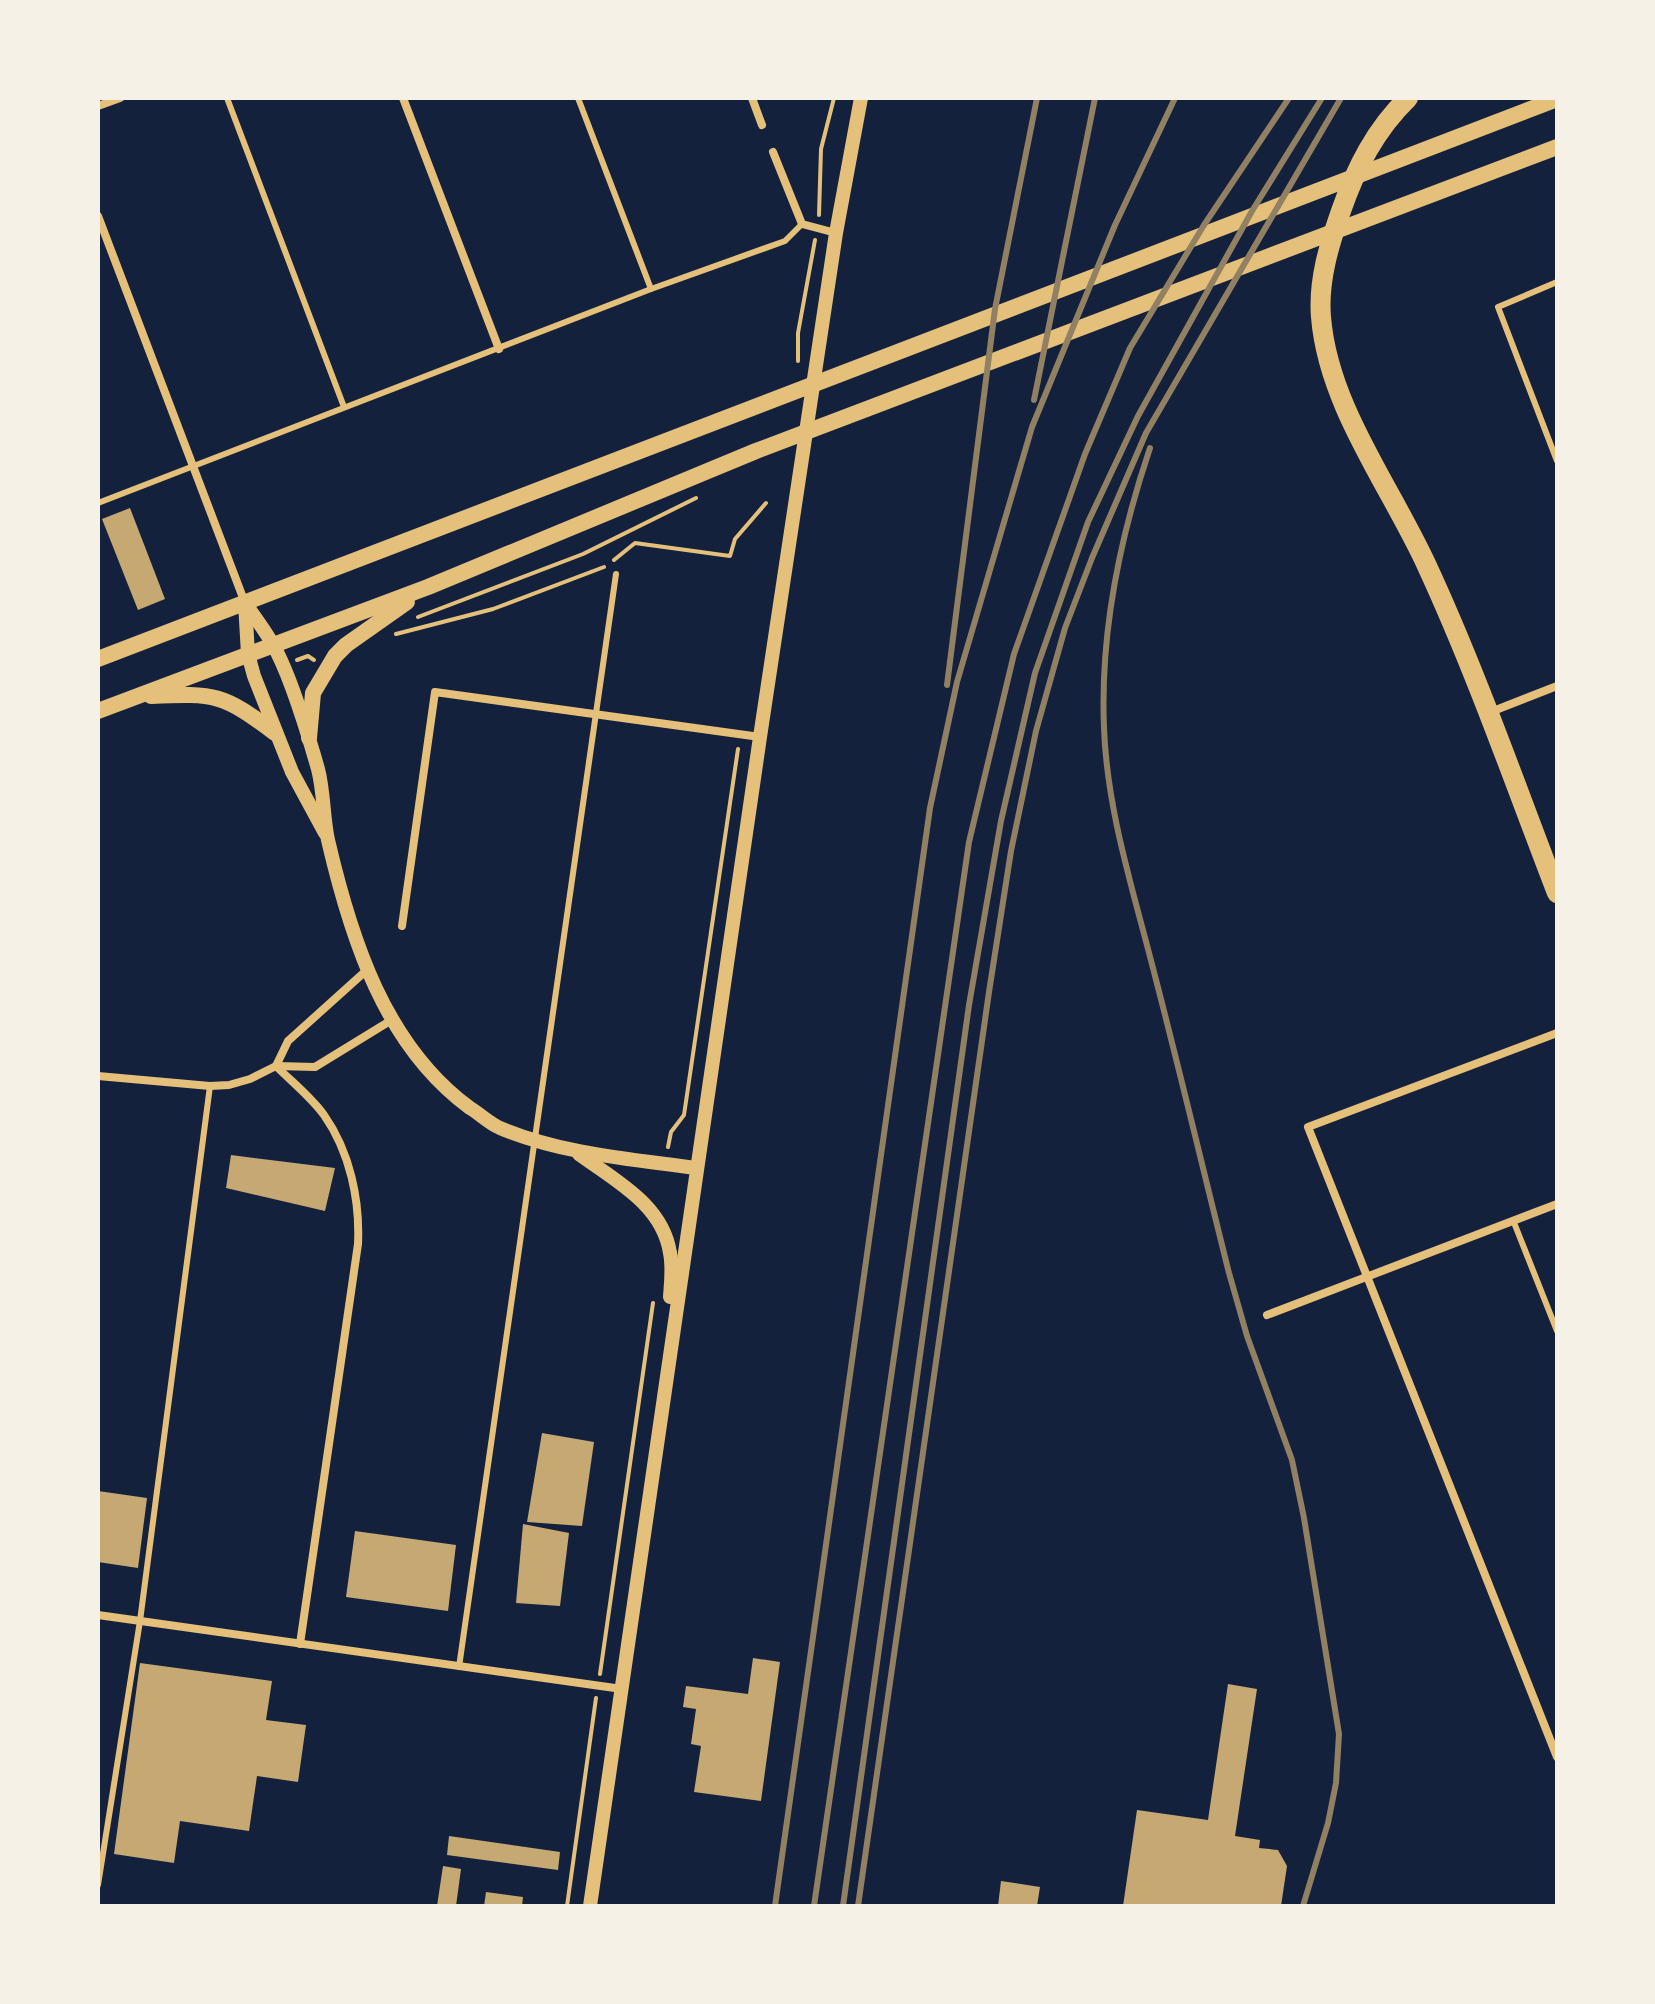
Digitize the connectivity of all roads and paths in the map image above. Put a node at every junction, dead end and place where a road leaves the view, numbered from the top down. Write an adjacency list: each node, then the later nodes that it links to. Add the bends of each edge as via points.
1 (120, 98): 10 (street)
2 (227, 98): 21 (lane)
3 (403, 98): 20 (street)
4 (578, 98): 19 (lane)
5 (752, 98): 11 (street)
6 (834, 98): 14 (path, via 821,149)
7 (861, 98): 17 (street)
8 (1408, 98): 40 (main road, via 1366,150 1329,246 1321,318 1353,426 1427,566)
9 (1549, 102): 29 (main road)
10 (98, 106)
11 (762, 125)
12 (1557, 147): 28 (main road, via 756,451)
13 (773, 152): 16 (street)
14 (821, 202)
15 (98, 216): 23 (street)
16 (802, 224): 17 (street); 19 (lane, via 785,241)
17 (836, 233): 43 (street)
18 (1557, 282): 22 (lane, via 1498,307)
19 (651, 289): 20 (lane)
20 (499, 349): 21 (lane)
21 (344, 407): 23 (lane)
22 (1557, 461)
23 (193, 466): 25 (lane); 29 (street)
24 (707, 493): 30 (path, via 583,554)
25 (98, 503)
26 (766, 503): 31 (path, via 735,539 730,556 635,543 610,564 571,582 493,609 388,633)
27 (616, 574): 41 (lane)
28 (428, 587): 32 (main road); 44 (main road, via 335,656 313,693)
29 (245, 603): 32 (street); 33 (street); 34 (main road)
30 (411, 620)
31 (397, 626)
32 (274, 645): 33 (main road); 44 (street)
33 (248, 654): 38 (main road); 42 (street)
34 (98, 659)
35 (295, 661): 36 (path, via 308,656)
36 (317, 663)
37 (1557, 686): 40 (street)
38 (133, 697): 39 (main road); 42 (main road, via 213,696 239,706)
39 (98, 711)
40 (1488, 713): 47 (main road)
41 (595, 714): 43 (street); 48 (street, via 435,692); 56 (lane)
42 (275, 733): 46 (street)
43 (760, 737): 58 (street)
44 (309, 738): 46 (street)
45 (738, 749): 55 (path, via 684,1115)
46 (327, 837): 49 (street)
47 (1557, 893)
48 (402, 926)
49 (368, 969): 50 (street); 52 (street, via 288,1041)
50 (390, 1021): 52 (street, via 315,1067); 56 (street, via 422,1065 457,1098 496,1127)
51 (1557, 1033): 61 (street, via 1308,1127)
52 (276, 1066): 54 (street, via 250,1079); 68 (street, via 330,1126 356,1195 359,1223)
53 (98, 1076): 54 (street)
54 (210, 1086): 67 (lane)
55 (670, 1139)
56 (535, 1141): 57 (street); 70 (lane)
57 (576, 1152): 58 (street); 65 (street, via 647,1206 662,1225 671,1256)
58 (696, 1168): 65 (street)
59 (1557, 1204): 60 (street)
60 (1513, 1220): 61 (street); 64 (lane)
61 (1367, 1276): 63 (street); 73 (street)
62 (654, 1298): 69 (path)
63 (1267, 1315)
64 (1557, 1331)
65 (669, 1366): 71 (street)
66 (98, 1615): 67 (street)
67 (140, 1621): 68 (street); 74 (lane)
68 (300, 1644): 70 (street)
69 (601, 1663)
70 (459, 1667): 71 (street)
71 (622, 1689): 76 (street)
72 (595, 1703): 75 (path)
73 (1557, 1757)
74 (98, 1885)
75 (567, 1906)
76 (590, 1906)

